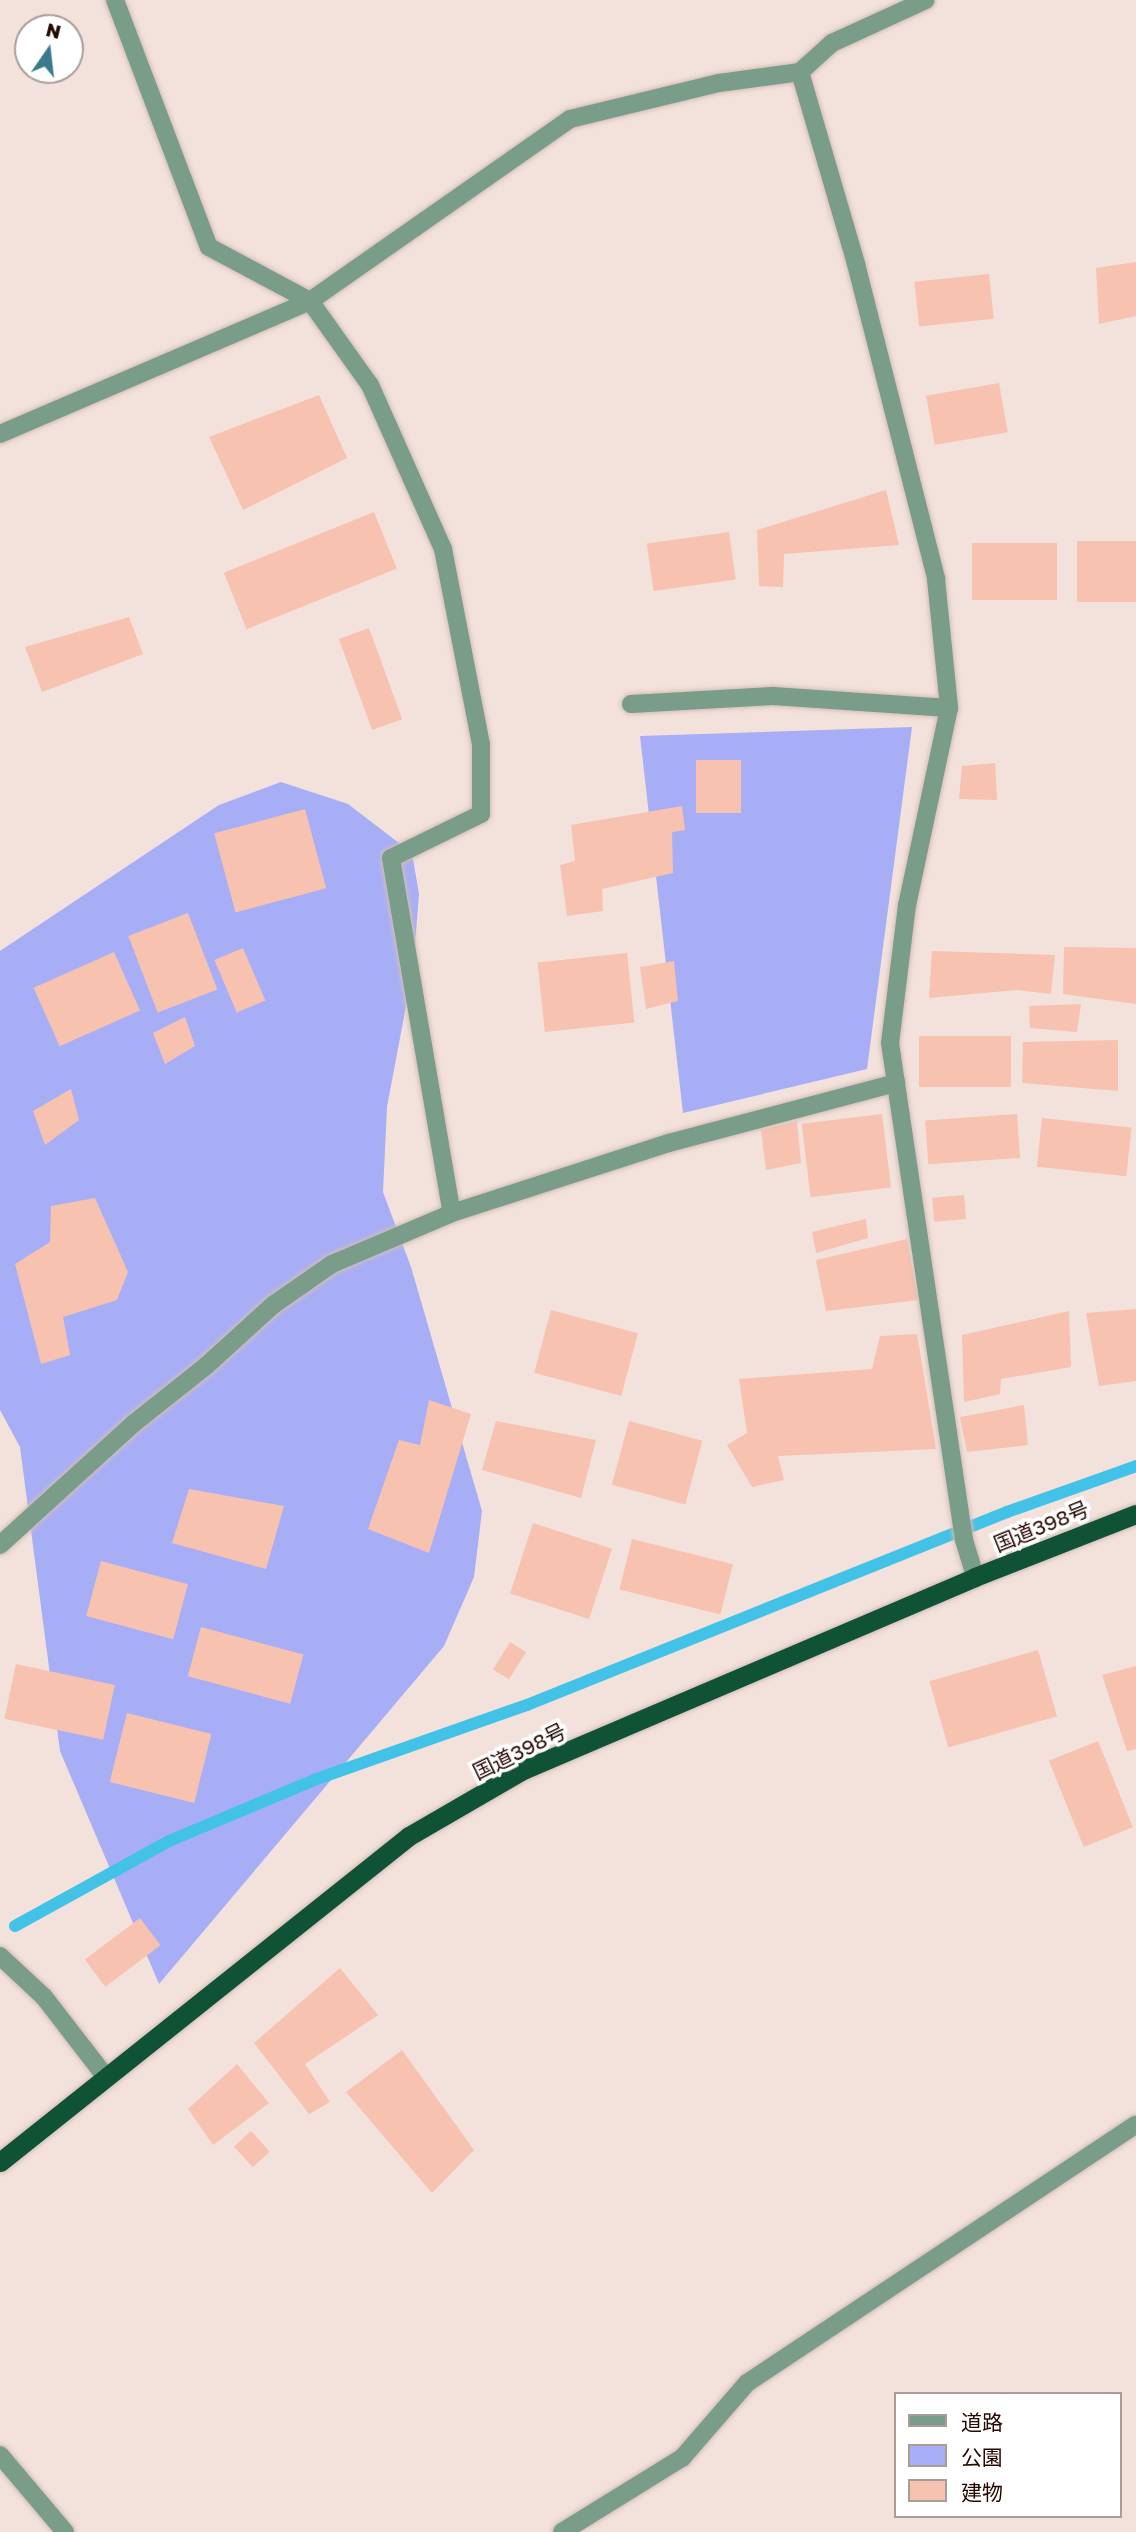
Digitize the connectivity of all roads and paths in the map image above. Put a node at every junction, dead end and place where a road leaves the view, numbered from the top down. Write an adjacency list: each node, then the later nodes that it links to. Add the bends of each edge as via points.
1 (115, 0): 4 (street, via 209,247)
2 (926, 0): 3 (street, via 832,43)
3 (800, 72): 4 (street, via 719,83 570,119); 7 (street, via 856,264 936,579)
4 (310, 301): 5 (street); 9 (street, via 370,385 443,549 481,744 481,814 391,858)
5 (0, 434)
6 (631, 704): 7 (street, via 772,696)
7 (949, 708): 8 (street, via 907,905 890,1043)
8 (896, 1083): 9 (street, via 669,1143); 12 (street, via 964,1540)
9 (452, 1213): 11 (street, via 332,1264 273,1305)
10 (1136, 1514): 12 (highway, 国道398号)
11 (0, 1545)
12 (975, 1577): 14 (highway, 国道398号, via 523,1770 409,1836)
13 (0, 1956): 14 (street, via 44,1997)
14 (105, 2076): 16 (highway, 国道398号)
15 (1136, 2125): 19 (street, via 747,2383 682,2458)
16 (0, 2162)
17 (0, 2455): 18 (street)
18 (65, 2532)
19 (562, 2532)

